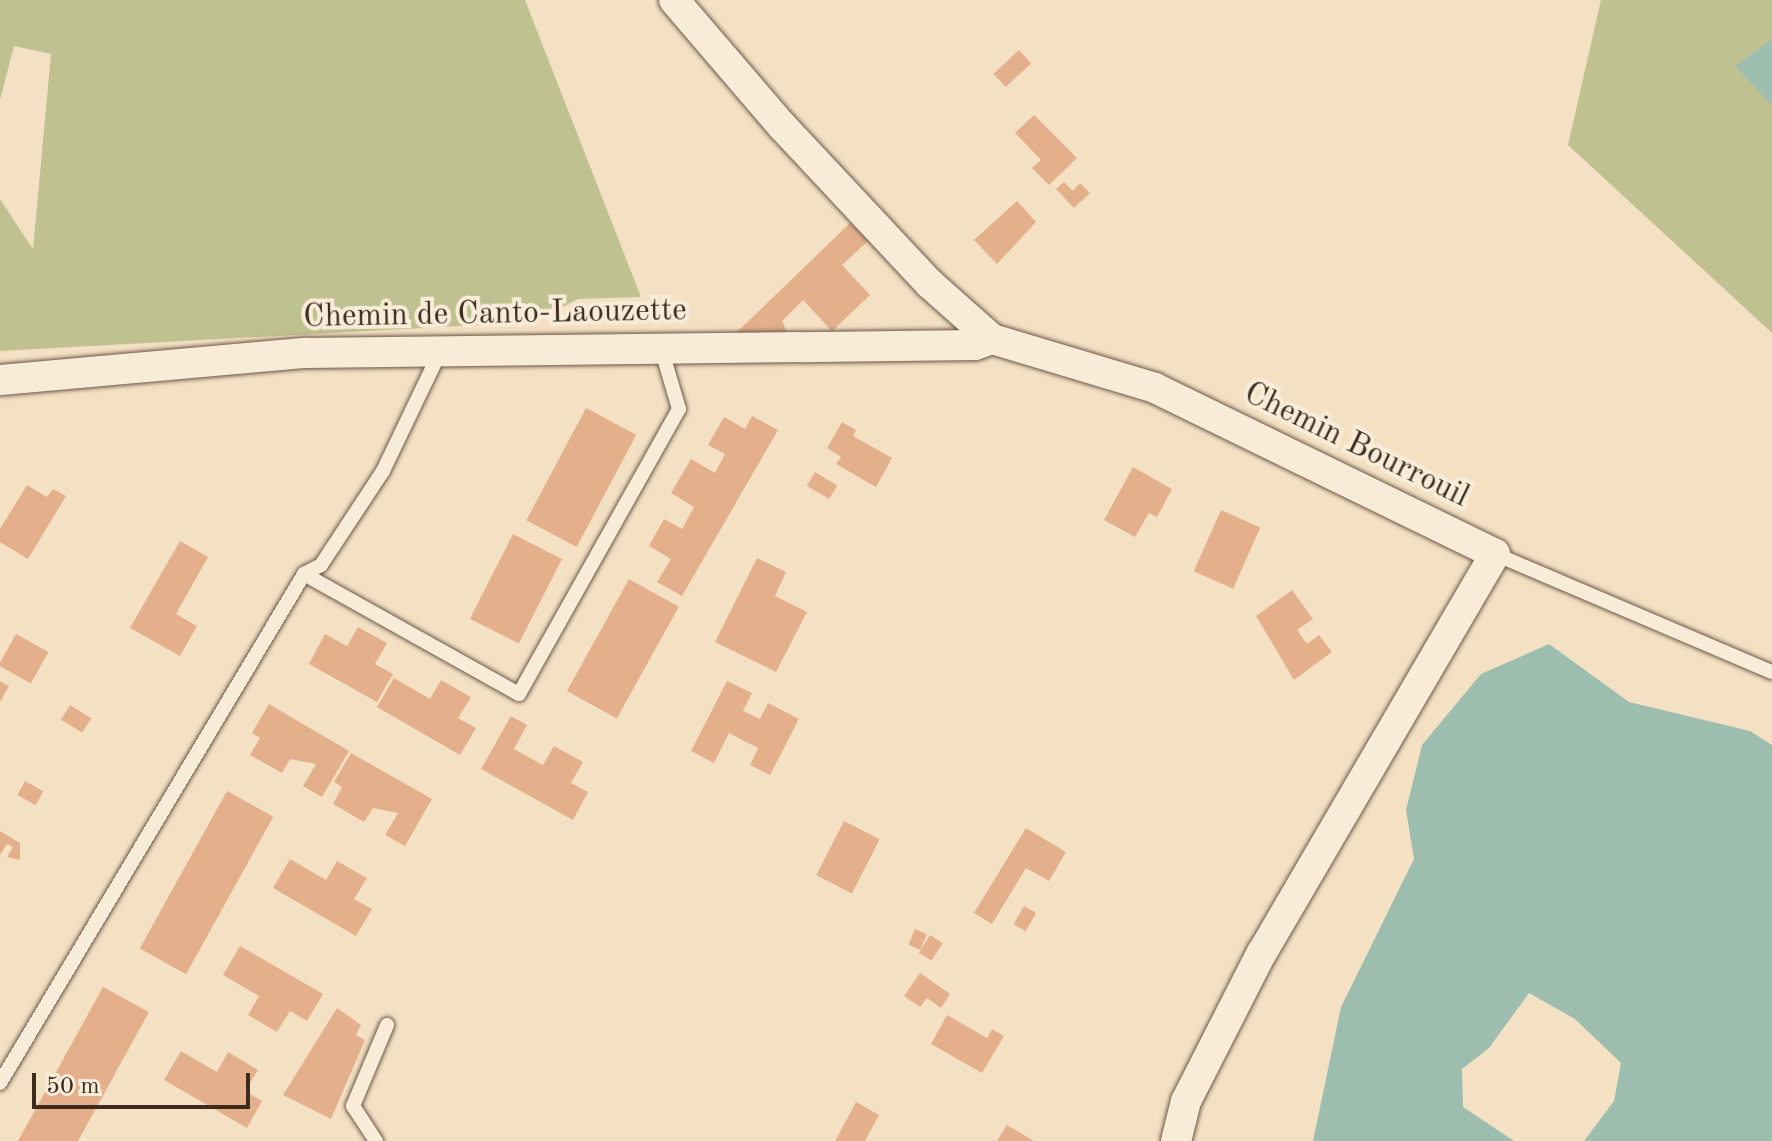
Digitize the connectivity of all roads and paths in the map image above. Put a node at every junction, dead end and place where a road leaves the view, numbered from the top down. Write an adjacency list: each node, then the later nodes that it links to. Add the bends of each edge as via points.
1 (674, 0): 2 (street, Chemin Bourrouil, via 793,138 930,284)
2 (992, 339): 3 (street, Chemin de Canto-Laouzette, via 975,345); 6 (street, Chemin Bourrouil, via 1155,388)
3 (661, 348): 4 (street, Chemin de Canto-Laouzette); 7 (lane, via 679,409 519,694)
4 (440, 351): 5 (street, Chemin de Canto-Laouzette, via 305,353); 7 (lane, via 383,471 321,565)
5 (0, 380)
6 (1495, 554): 8 (lane); 12 (street, via 1262,952 1186,1101)
7 (304, 574): 10 (lane)
8 (1772, 672)
9 (387, 1025): 11 (lane, via 353,1106)
10 (0, 1083)
11 (376, 1141)
12 (1176, 1141)

